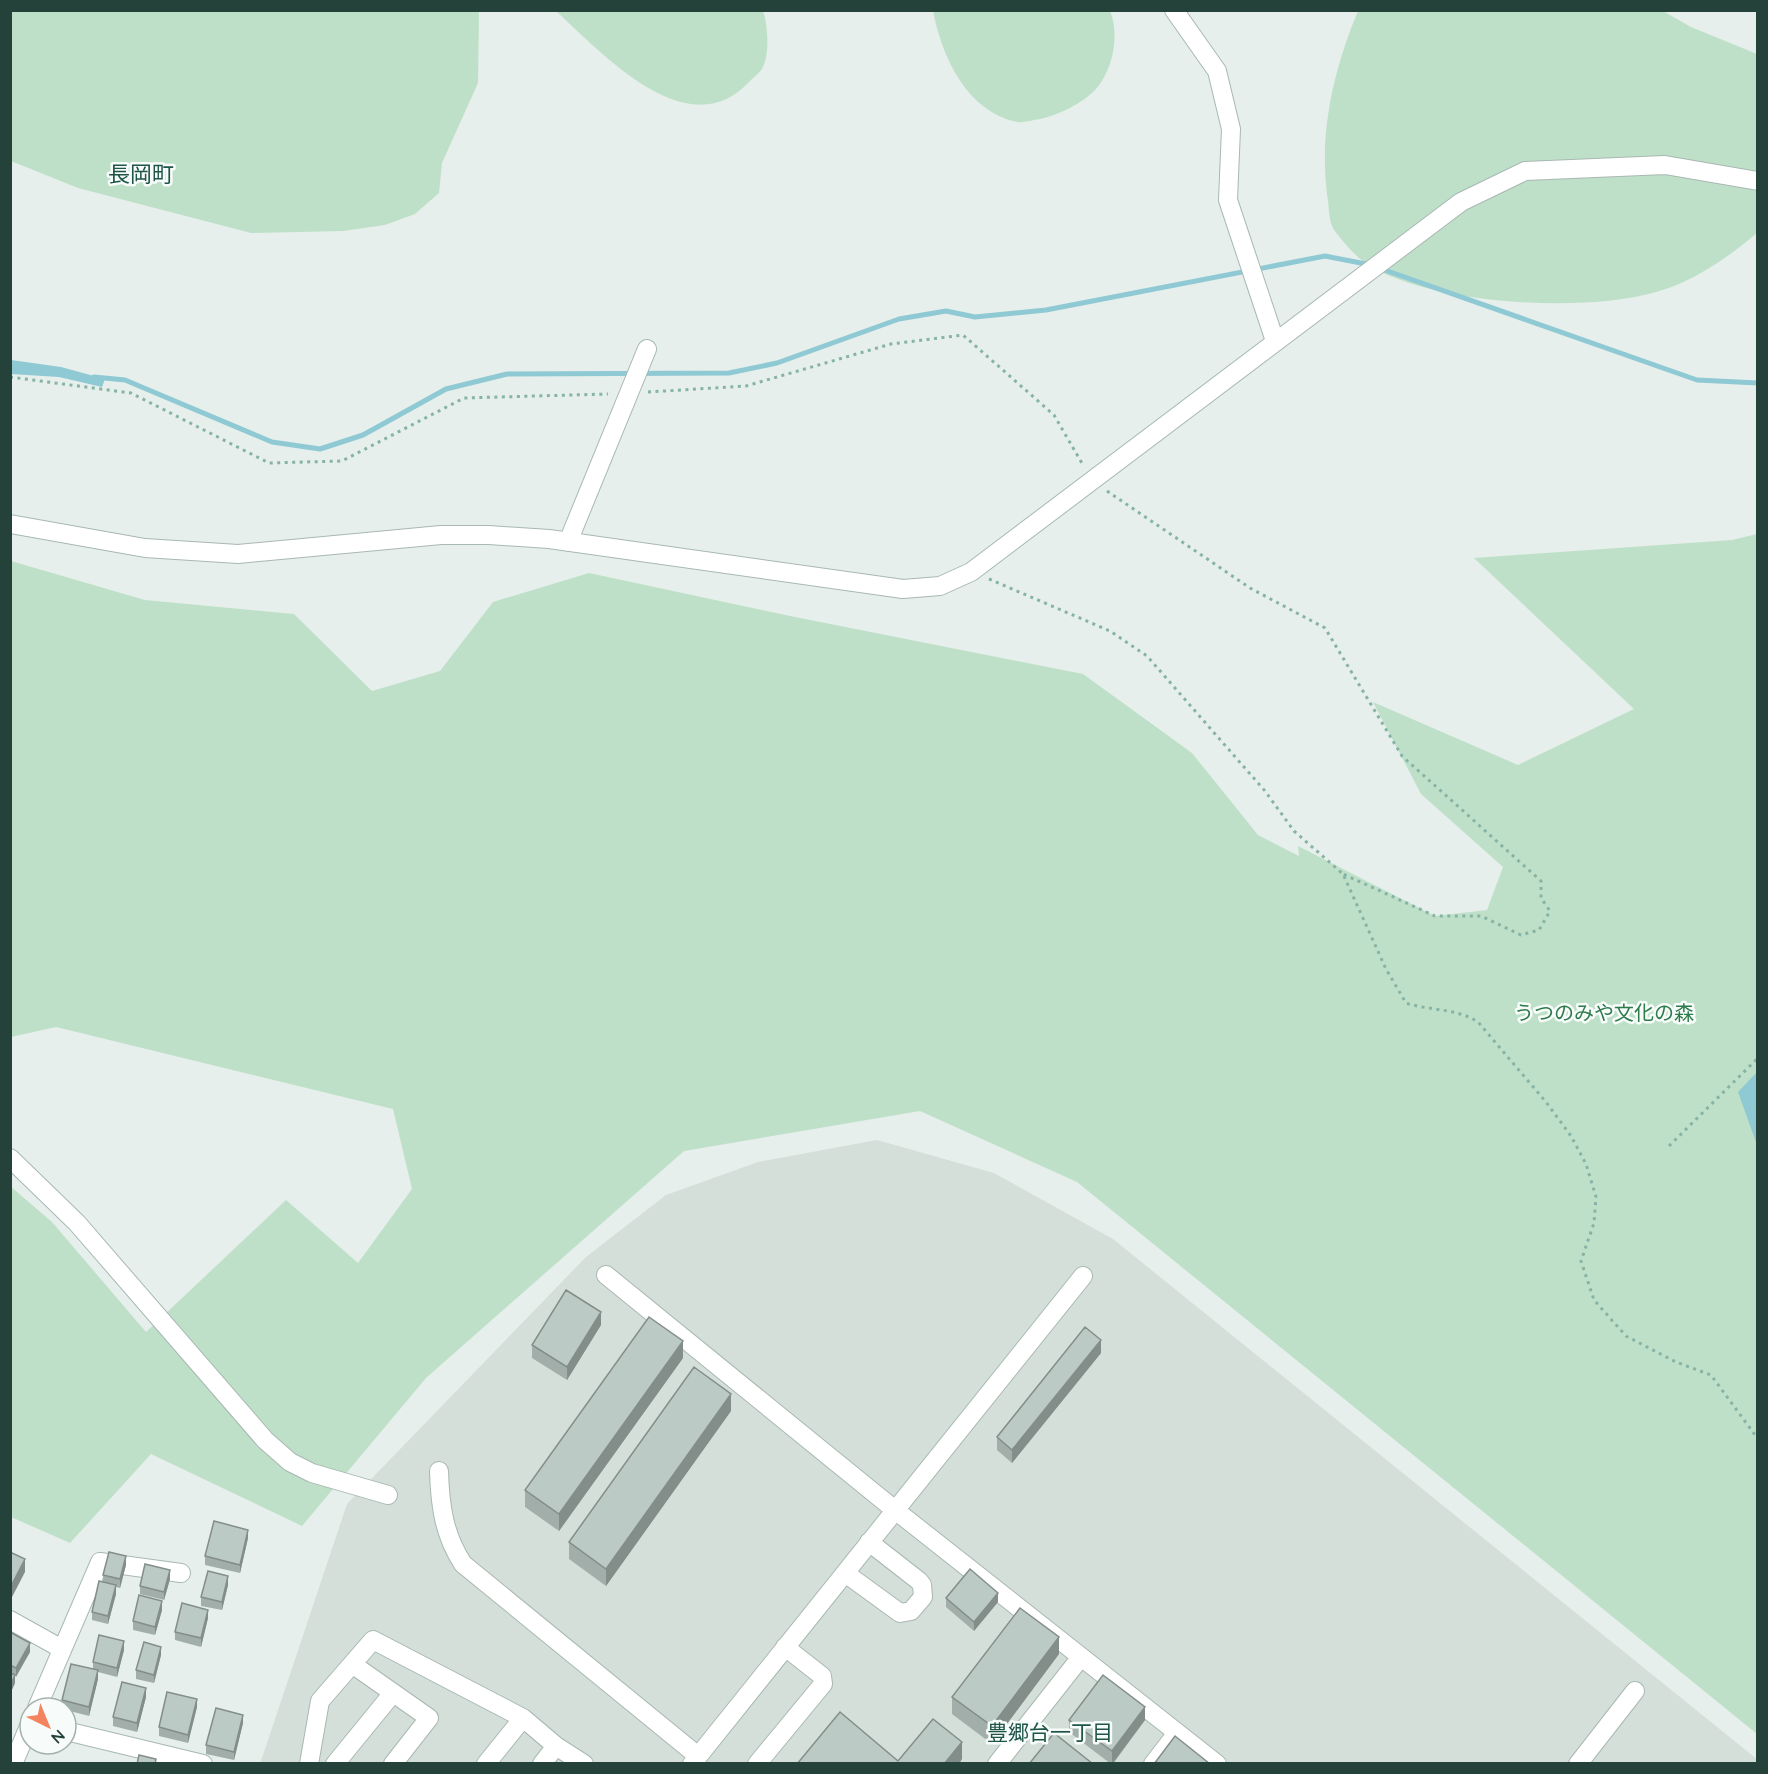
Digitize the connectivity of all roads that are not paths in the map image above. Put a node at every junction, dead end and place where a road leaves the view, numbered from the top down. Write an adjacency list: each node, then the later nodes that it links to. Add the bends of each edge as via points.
1 (1174, 10): 3 (street, via 1217,71 1231,129 1228,200)
2 (1758, 181): 3 (street, via 1665,165 1525,171 1461,202)
3 (1275, 341): 6 (street, via 971,572 940,586 903,589)
4 (647, 349): 6 (street)
5 (10, 524): 6 (street, via 145,548 238,554 441,535)
6 (568, 542)
7 (10, 1158): 11 (street, via 77,1223 265,1440 290,1462 312,1473)
8 (606, 1275): 12 (street)
9 (1083, 1276): 12 (street)
10 (439, 1471): 28 (street, via 441,1510 450,1545 463,1564)
11 (388, 1495)
12 (895, 1510): 13 (street); 19 (street)
13 (870, 1542): 15 (street); 15 (street, via 919,1581 923,1597 911,1611 900,1613)
14 (181, 1573): 18 (street, via 100,1562)
15 (845, 1573): 17 (street)
16 (10, 1620): 18 (street)
17 (785, 1647): 28 (street); 36 (street, via 822,1676 823,1684)
18 (62, 1649): 23 (street)
19 (1081, 1657): 25 (street); 37 (street)
20 (352, 1664): 22 (street); 24 (street, via 373,1640); 30 (street, via 320,1701)
21 (1635, 1691): 40 (street)
22 (393, 1693): 31 (street); 32 (street, via 429,1718)
23 (42, 1696)
24 (523, 1718): 27 (street); 33 (street)
25 (1177, 1733): 38 (street); 39 (street)
26 (78, 1734): 29 (street)
27 (556, 1746): 34 (street); 35 (street)
28 (695, 1760)
29 (203, 1764)
30 (309, 1764)
31 (335, 1764)
32 (393, 1764)
33 (486, 1764)
34 (542, 1764)
35 (584, 1764)
36 (757, 1764)
37 (997, 1764)
38 (1153, 1764)
39 (1217, 1764)
40 (1578, 1764)

